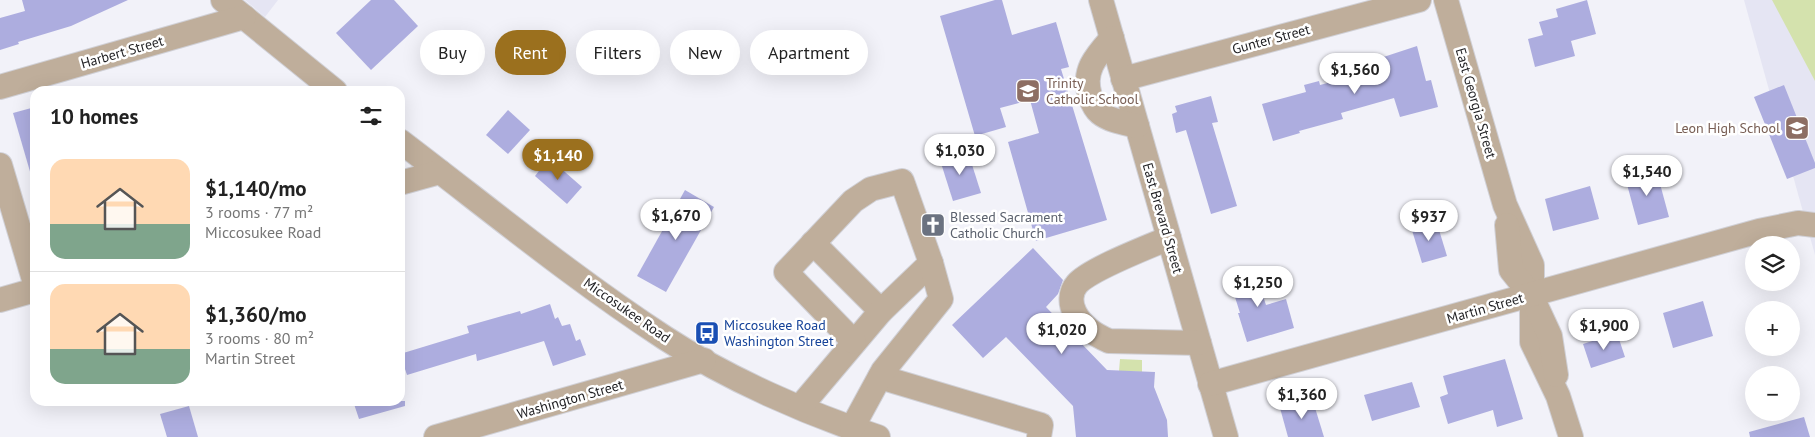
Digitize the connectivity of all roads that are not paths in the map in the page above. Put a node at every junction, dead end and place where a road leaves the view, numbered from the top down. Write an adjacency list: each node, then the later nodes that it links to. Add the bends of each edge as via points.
1 (1101, 0): 5 (street, East Brevard Street)
2 (1419, 0): 6 (street, Gunter Street)
3 (1446, 0): 20 (street, East Georgia Street, via 1505,206 1532,265)
4 (233, 6): 7 (street); 8 (street, Harbert Street)
5 (1112, 38): 6 (street, East Brevard Street); 9 (street, via 1092,61 1087,76 1089,92 1100,113)
6 (1123, 79): 9 (street, East Brevard Street)
7 (329, 86)
8 (0, 87)
9 (1137, 126): 15 (street, East Brevard Street)
10 (405, 145): 12 (street, Miccosukee Road)
11 (0, 165): 18 (street)
12 (440, 172): 13 (street); 25 (street, Miccosukee Road, via 614,304)
13 (405, 182)
14 (1815, 225): 20 (street, Martin Street, via 1798,223 1759,231)
15 (1169, 238): 24 (street, East Brevard Street); 24 (street, via 1088,276 1076,285 1071,297 1073,310 1080,323 1109,341)
16 (813, 243): 17 (street, via 853,201 871,189 902,182); 22 (street); 23 (street, via 786,272)
17 (931, 263): 22 (street); 26 (street, via 941,299)
18 (30, 266)
19 (30, 291): 21 (street)
20 (1531, 295): 27 (street, Martin Street); 34 (street, East Georgia Street, via 1550,336 1558,396)
21 (0, 300)
22 (880, 311): 23 (street)
23 (854, 342): 28 (street)
24 (1199, 343): 27 (street, East Brevard Street)
25 (704, 360): 28 (street, Miccosukee Road); 30 (street, Washington Street)
26 (880, 377): 29 (street); 32 (street, via 1041,425)
27 (1210, 384): 33 (street, East Brevard Street)
28 (800, 407): 29 (street, Miccosukee Road)
29 (852, 428): 31 (street, Miccosukee Road)
30 (436, 437)
31 (878, 437)
32 (1039, 437)
33 (1226, 437)
34 (1571, 437)

